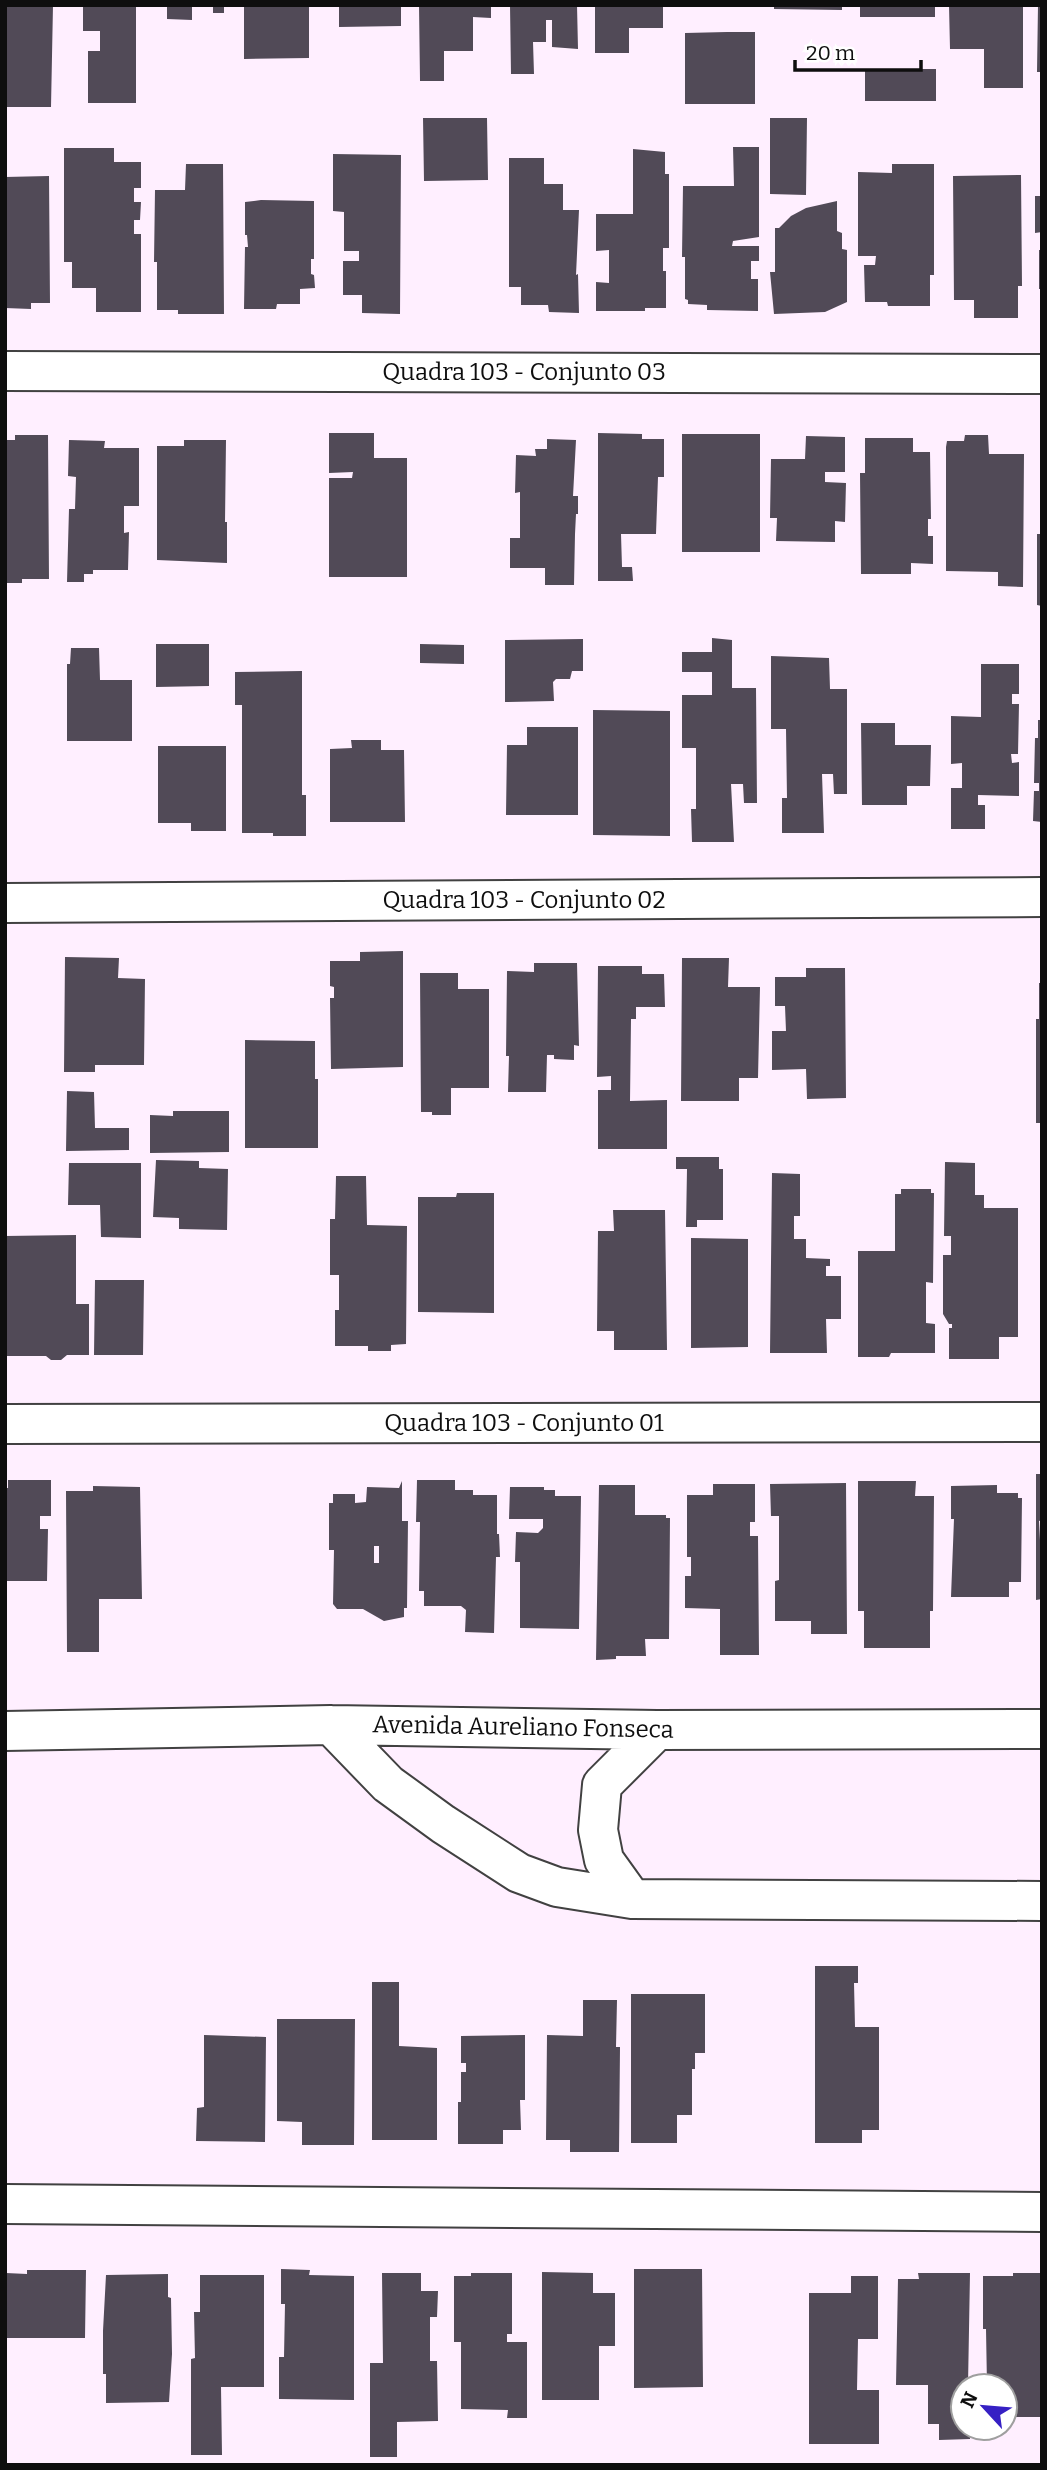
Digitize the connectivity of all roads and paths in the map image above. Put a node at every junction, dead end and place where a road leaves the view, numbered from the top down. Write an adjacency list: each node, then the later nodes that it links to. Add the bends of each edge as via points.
1 (5, 371): 2 (street, Quadra 103 - Conjunto 03)
2 (1042, 373)
3 (1042, 897): 4 (street, Quadra 103 - Conjunto 02)
4 (5, 903)
5 (1042, 1422): 6 (street, Quadra 103 - Conjunto 01)
6 (5, 1424)
7 (331, 1725): 9 (street, Avenida Aureliano Fonseca); 10 (street, Avenida Aureliano Fonseca); 11 (street, via 388,1784 519,1873 557,1887)
8 (1042, 1729): 9 (street, Avenida Aureliano Fonseca)
9 (657, 1730): 11 (street, via 602,1785 598,1829 604,1860)
10 (5, 1731)
11 (632, 1899): 12 (street)
12 (1042, 1901)
13 (5, 2204): 14 (street)
14 (1042, 2212)

